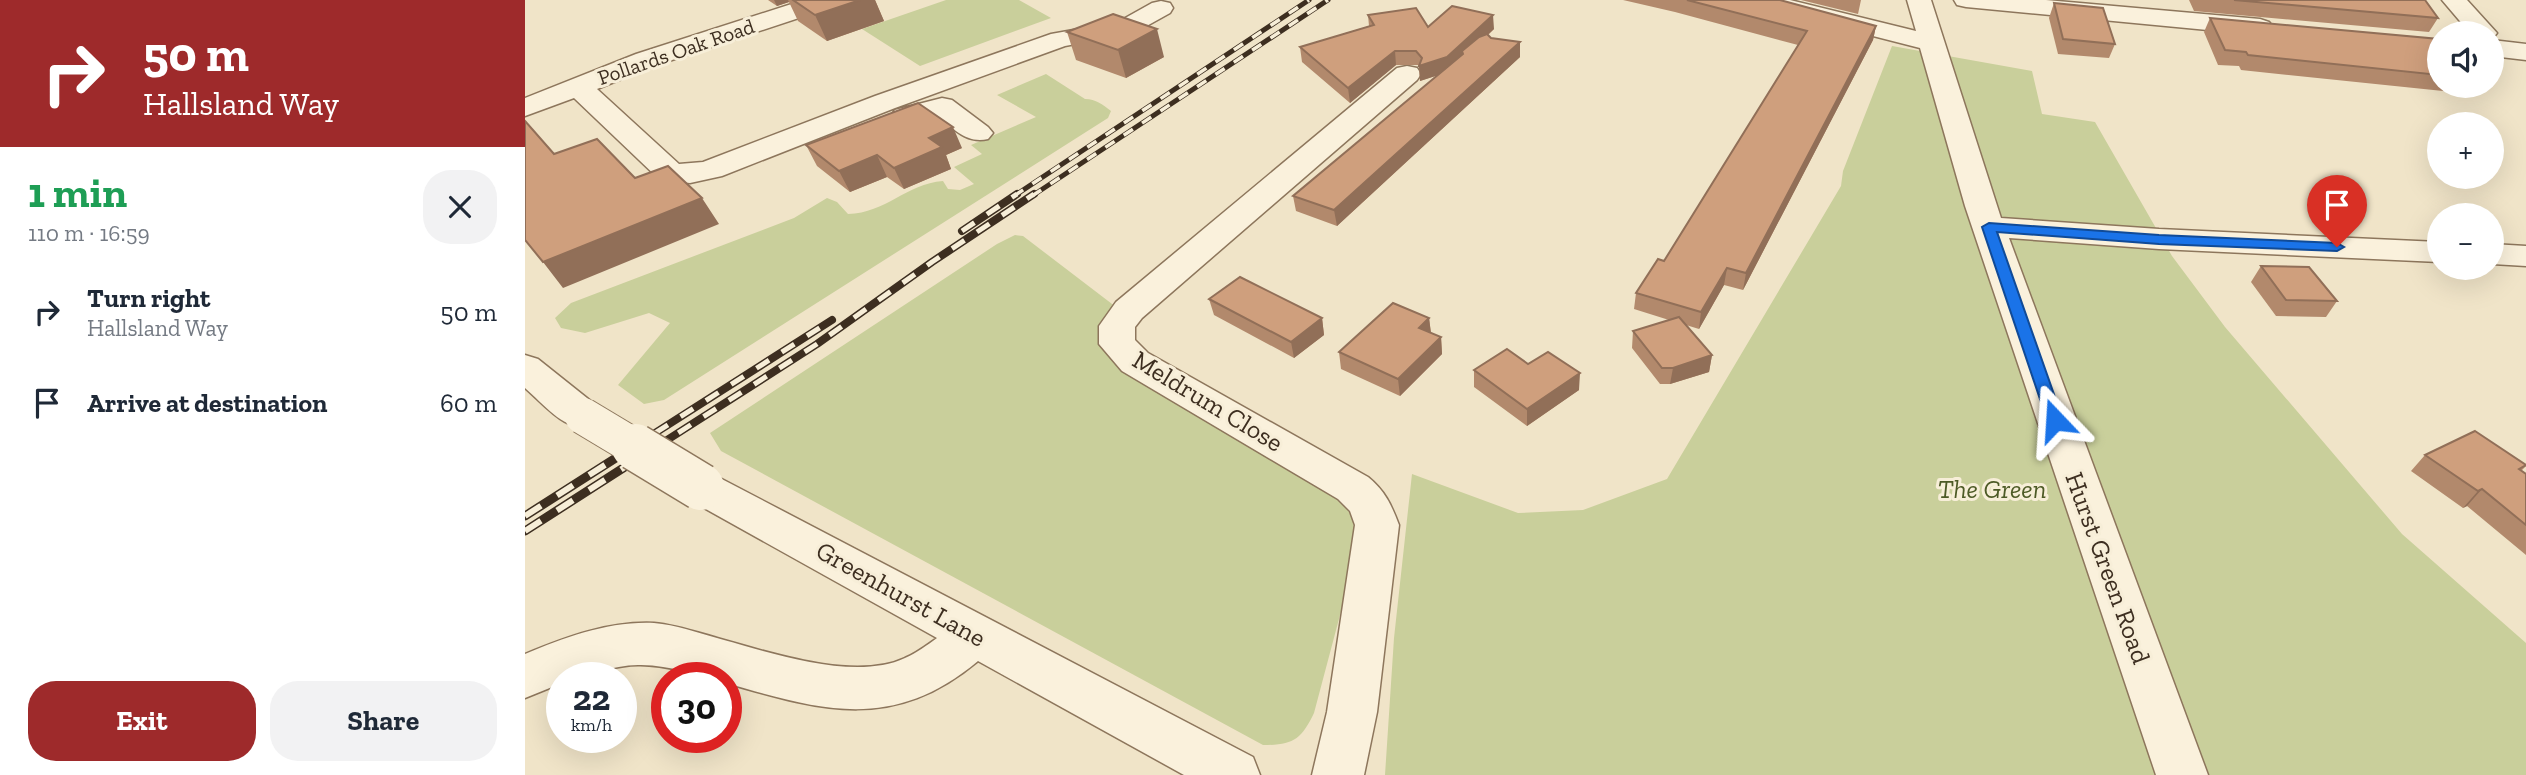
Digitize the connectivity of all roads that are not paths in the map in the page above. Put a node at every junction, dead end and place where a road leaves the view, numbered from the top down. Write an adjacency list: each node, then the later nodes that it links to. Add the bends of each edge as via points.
1 (829, 0): 16 (street, Pollards Oak Road, via 752,25 770,38 769,42 676,75 665,75 645,60)
2 (1761, 0): 12 (street)
3 (1919, 0): 12 (street, Hurst Green Road)
4 (1966, 0): 6 (street)
5 (2454, 0): 8 (street)
6 (2004, 2): 10 (street)
7 (1161, 8): 9 (street)
8 (2473, 21)
9 (1125, 29): 11 (street); 18 (street, via 1060,39)
10 (2290, 30)
11 (1151, 36)
12 (1931, 43): 20 (street, Hurst Green Road)
13 (2504, 46): 14 (street)
14 (2526, 52)
15 (1407, 74): 29 (street, Meldrum Close, via 1129,310 1117,326 1117,344 1135,362 1353,488 1369,502 1377,526 1352,712)
16 (577, 86): 17 (street, Pollards Oak Road); 18 (street, via 671,173 711,170)
17 (525, 108)
18 (888, 115): 19 (street, via 915,116 942,106)
19 (978, 132)
20 (1989, 227): 21 (street); 30 (street, Hurst Green Road)
21 (2427, 251)
22 (2504, 255): 23 (street)
23 (2526, 256)
24 (551, 397): 25 (street, Greenhurst Lane, bridge, via 701,487)
25 (975, 635): 26 (street, via 933,667 891,685 807,683 654,643 615,646); 27 (street, Greenhurst Lane)
26 (525, 676)
27 (1178, 762): 28 (street, Greenhurst Lane)
28 (1234, 775)
29 (1338, 775)
30 (2182, 775)

